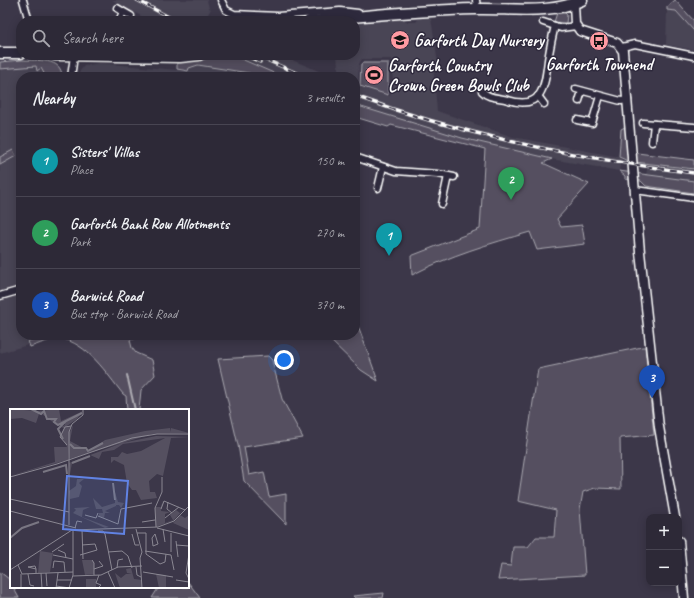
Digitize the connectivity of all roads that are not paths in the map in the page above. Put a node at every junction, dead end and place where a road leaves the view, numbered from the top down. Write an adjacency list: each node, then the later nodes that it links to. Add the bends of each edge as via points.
1 (23, 0): 8 (street)
2 (221, 0): 7 (street, via 228,12 239,14 278,16 340,11)
3 (578, 2): 4 (main road, via 555,8 531,10); 14 (street)
4 (477, 4): 7 (main road)
5 (117, 8): 6 (street)
6 (123, 12): 9 (street); 10 (street)
7 (368, 15): 11 (main road)
8 (28, 16)
9 (121, 16)
10 (131, 16)
11 (358, 16)
12 (543, 22): 13 (street)
13 (555, 26): 14 (street); 22 (street, via 545,85)
14 (576, 26): 15 (street, via 583,33 615,41)
15 (622, 47): 18 (street, via 635,44); 24 (street)
16 (0, 53): 17 (main road)
17 (16, 53)
18 (694, 56)
19 (73, 60): 20 (street)
20 (72, 72)
21 (482, 91): 22 (street, via 492,97 520,103 530,102)
22 (538, 96): 26 (street)
23 (600, 96): 24 (street); 25 (street, via 579,90); 27 (street, via 592,123)
24 (628, 100): 35 (street)
25 (579, 101)
26 (544, 104)
27 (577, 120)
28 (643, 123): 29 (street)
29 (654, 124): 30 (street); 31 (street)
30 (694, 127)
31 (652, 142)
32 (360, 158): 33 (street)
33 (383, 167): 34 (street); 37 (street, via 396,171 451,177)
34 (378, 188)
35 (635, 190): 36 (street); 40 (street, via 659,428)
36 (694, 198)
37 (442, 204)
38 (16, 291): 39 (street)
39 (0, 296)
40 (674, 514)
41 (680, 550): 42 (street)
42 (684, 598)

